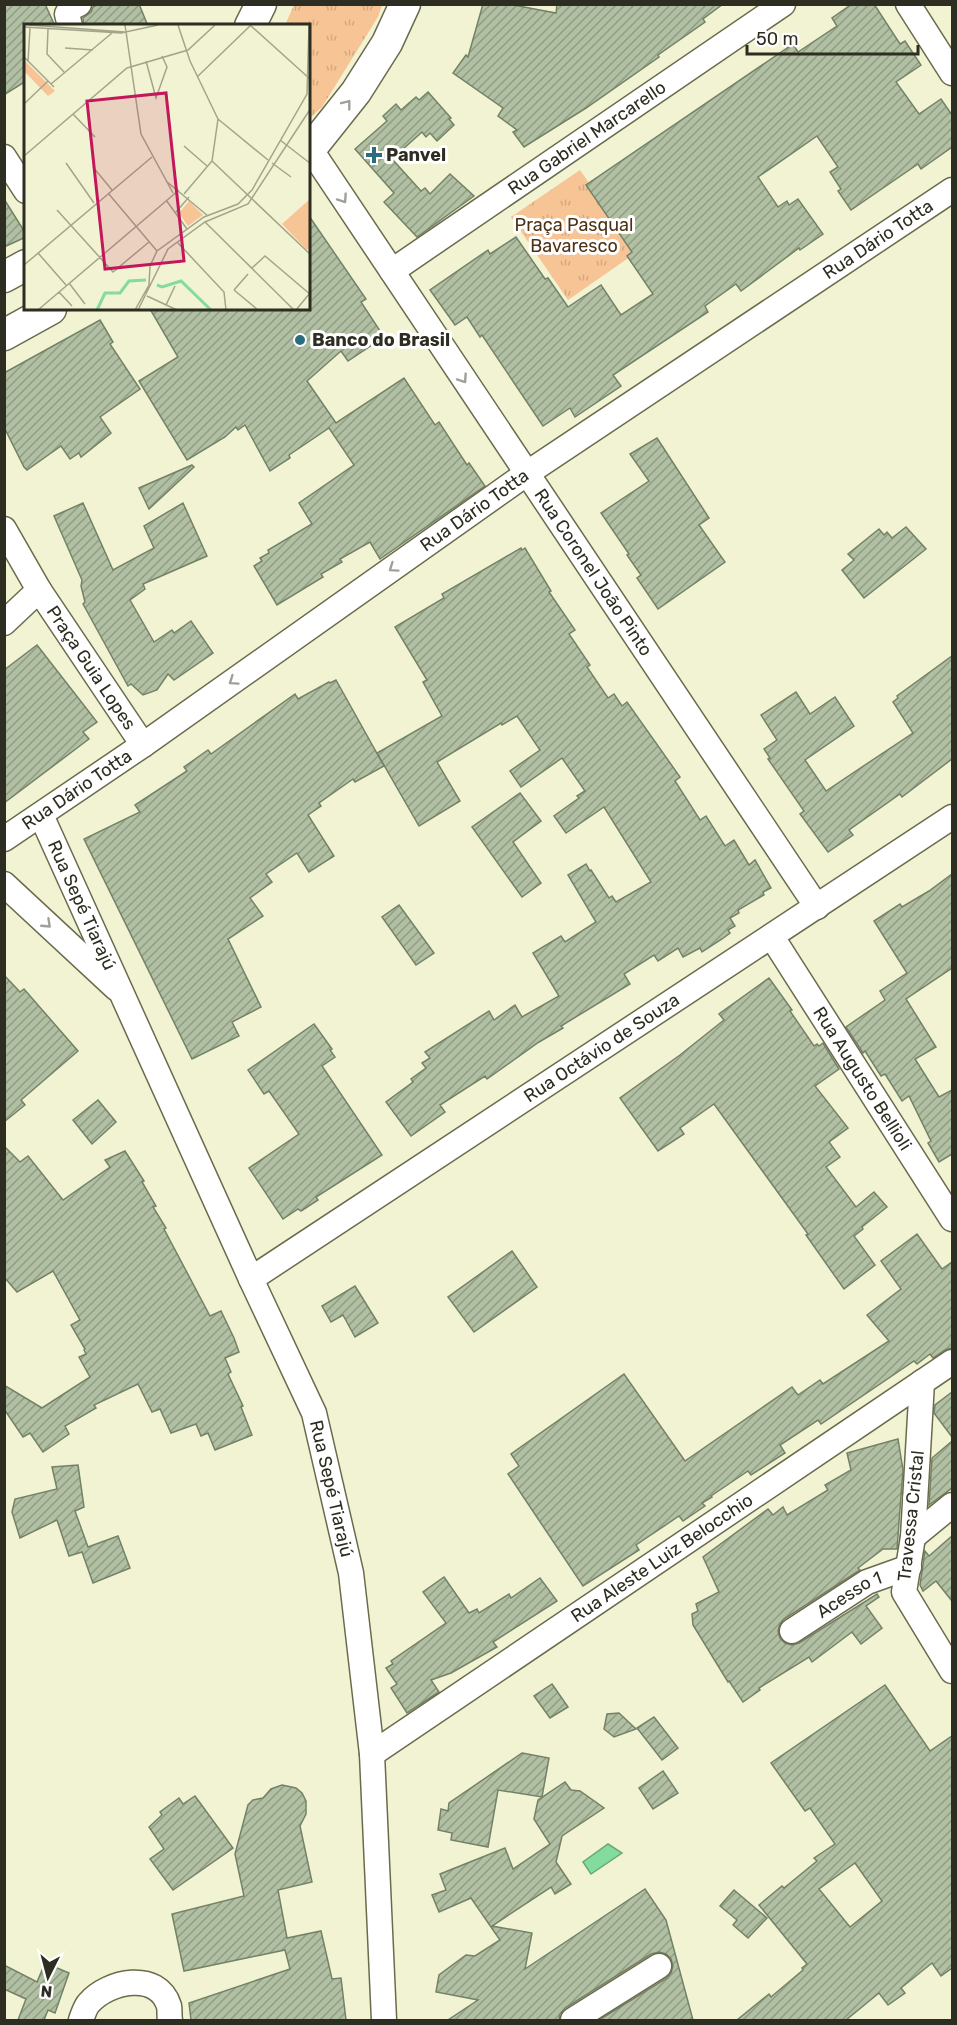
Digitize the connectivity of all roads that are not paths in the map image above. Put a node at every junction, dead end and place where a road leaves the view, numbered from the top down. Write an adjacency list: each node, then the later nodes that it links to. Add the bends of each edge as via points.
1 (79, 4): 6 (street, via 67,14)
2 (261, 4): 7 (main road)
3 (405, 4): 9 (main road, one-way to 3, via 356,92 387,43)
4 (783, 4): 14 (street, Rua Gabriel Marcarello)
5 (908, 4): 8 (street)
6 (70, 24)
7 (251, 24)
8 (952, 73)
9 (310, 150): 14 (street, Rua Coronel João Pinto, one-way to 14)
10 (4, 157): 11 (street)
11 (24, 187)
12 (952, 190): 22 (street, Rua Dário Totta)
13 (24, 267): 16 (main road)
14 (392, 271): 22 (street, Rua Coronel João Pinto, one-way to 22)
15 (24, 274): 17 (street)
16 (4, 277)
17 (4, 288)
18 (30, 310): 20 (street)
19 (49, 310): 21 (main road)
20 (4, 320)
21 (4, 335)
22 (526, 474): 26 (street, Rua Dário Totta, one-way to 26); 31 (street, Rua Coronel João Pinto)
23 (4, 528): 24 (street, Praça Guia Lopes)
24 (39, 590): 25 (street, Praça Guia Lopes); 26 (street, Praça Guia Lopes)
25 (4, 623)
26 (143, 745): 27 (street, Rua Dário Totta)
27 (41, 815): 29 (street, Rua Dário Totta); 33 (street, Rua Sepé Tiarajú)
28 (952, 817): 31 (street, Rua Octávio de Souza)
29 (4, 839)
30 (4, 884): 33 (street, Rua Sepé Tiarajú, one-way to 33)
31 (817, 906): 32 (street, Rua Octávio de Souza)
32 (772, 937): 34 (street, Rua Augusto Bellioli); 35 (street, Rua Octávio de Souza)
33 (124, 996): 35 (street, Rua Sepé Tiarajú)
34 (952, 1220)
35 (251, 1279): 43 (street, Rua Sepé Tiarajú, via 314,1413 351,1572)
36 (952, 1362): 37 (street, Rua Aleste Luiz Belocchio)
37 (922, 1382): 39 (street, Travessa Cristal); 43 (street, Rua Aleste Luiz Belocchio)
38 (952, 1505): 39 (street)
39 (913, 1537): 40 (street, Travessa Cristal)
40 (909, 1567): 41 (street, Acesso 1, via 867,1582); 42 (street, Travessa Cristal, via 904,1592)
41 (792, 1631)
42 (952, 1671)
43 (372, 1754): 47 (street, Rua Sepé Tiarajú)
44 (659, 1966): 48 (street)
45 (81, 2020): 46 (street, via 88,2004 110,1987 134,1981 156,1988 168,2005)
46 (170, 2020)
47 (384, 2020)
48 (573, 2020)

